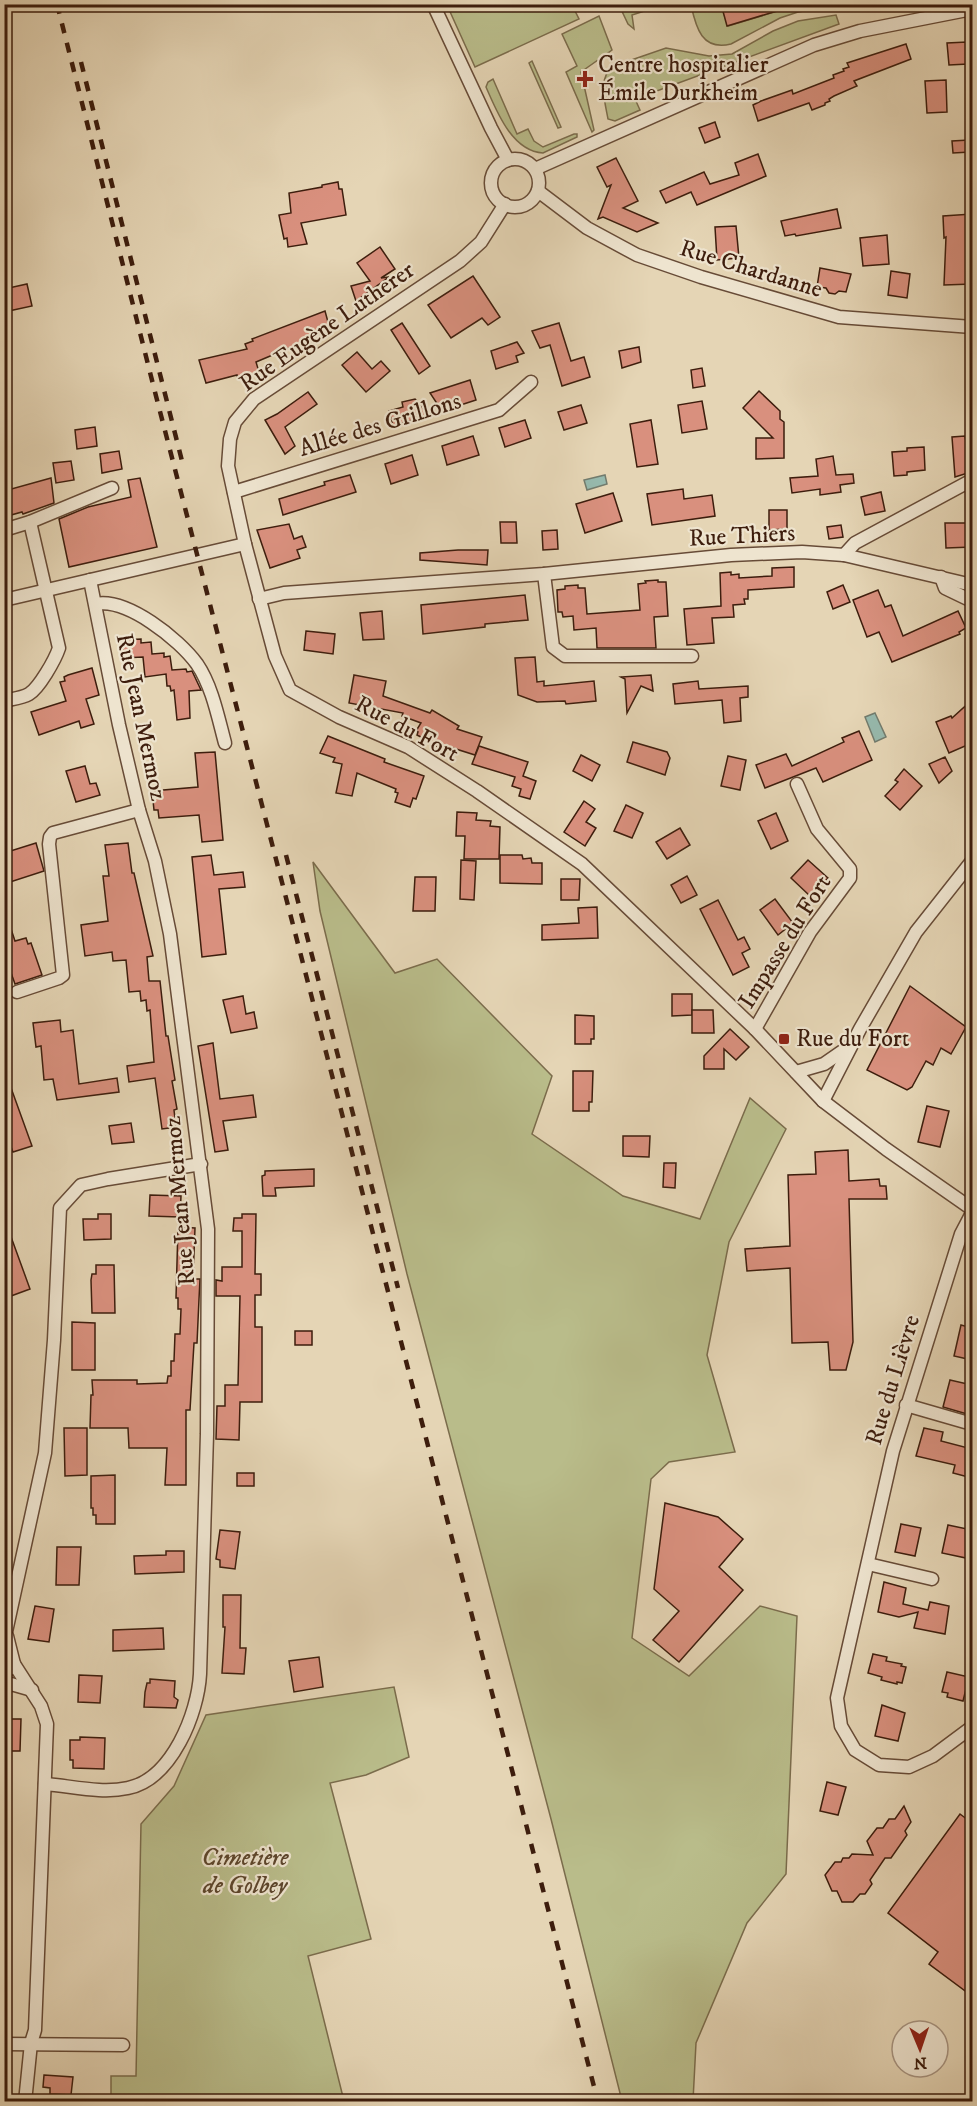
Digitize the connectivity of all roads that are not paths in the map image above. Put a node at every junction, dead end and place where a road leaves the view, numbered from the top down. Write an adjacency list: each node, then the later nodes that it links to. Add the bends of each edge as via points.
1 (433, 4): 3 (street)
2 (972, 9): 4 (street, via 860,31 814,45)
3 (508, 160): 4 (street, via 523,160); 6 (street, via 492,177 494,193)
4 (535, 169): 5 (street)
5 (538, 191): 6 (street, via 528,203); 7 (street, Rue Chardanne, via 587,228 637,255 732,287 838,318)
6 (505, 204): 11 (street, Rue Eugène Lutherer, via 481,242 460,261 254,399 235,422 230,439 228,466)
7 (972, 327)
8 (531, 382): 11 (street, Allée des Grillons, via 499,410)
9 (972, 480): 15 (street, via 855,543)
10 (112, 488): 12 (street)
11 (234, 492): 14 (street, Rue Eugène Lutherer)
12 (30, 522): 13 (street); 20 (street)
13 (4, 530)
14 (245, 544): 18 (street); 21 (street, Rue du Fort)
15 (844, 555): 16 (street, Rue Thiers, via 731,555); 17 (street, Rue Thiers)
16 (544, 574): 21 (street, Rue Thiers, via 284,593); 25 (street, via 553,647 565,656)
17 (941, 577): 19 (street, Rue Thiers); 23 (street, Rue Thiers, via 945,588)
18 (90, 580): 20 (street); 24 (street, Rue Jean Mermoz)
19 (972, 585)
20 (44, 591): 22 (street); 26 (street, via 59,648 56,658 28,694)
21 (259, 599): 32 (street, Rue du Fort, via 275,656 290,690 408,747 582,864)
22 (4, 600)
23 (972, 601)
24 (96, 604): 27 (street, via 120,606 148,620 182,646 198,665 210,692); 29 (street, Rue Jean Mermoz)
25 (692, 656)
26 (4, 701)
27 (225, 743)
28 (797, 784): 32 (street, Impasse du Fort, via 817,829 850,869 850,878 810,932)
29 (139, 810): 31 (street, via 50,837 63,975); 36 (street, Rue Jean Mermoz, via 155,861 170,934)
30 (972, 861): 33 (street, via 916,932)
31 (16, 992)
32 (755, 1029): 34 (street, Rue du Fort)
33 (851, 1045): 34 (street, via 824,1064); 35 (street)
34 (796, 1072): 35 (street, Rue du Fort)
35 (823, 1101): 37 (street, Rue du Fort)
36 (201, 1164): 42 (street, via 81,1185 60,1208 45,1453); 48 (street, Rue Jean Mermoz, via 208,1229 208,1324 199,1691 192,1717 168,1762 145,1783 101,1790)
37 (972, 1211): 38 (street, Rue du Lièvre, via 961,1234)
38 (906, 1405): 39 (street); 40 (street, Rue du Lièvre)
39 (964, 1422)
40 (868, 1564): 41 (street); 47 (street, Rue du Lièvre, via 837,1698 841,1726 855,1750 879,1765 909,1767 933,1756)
41 (932, 1579)
42 (6, 1639): 43 (street)
43 (9, 1664): 44 (street); 46 (street)
44 (4, 1674)
45 (4, 1682): 46 (street)
46 (32, 1690): 48 (street, via 46,1724)
47 (972, 1727)
48 (45, 1784): 49 (street, via 35,2030)
49 (30, 2043): 50 (street); 51 (street); 52 (street)
50 (4, 2044)
51 (123, 2045)
52 (25, 2102)

